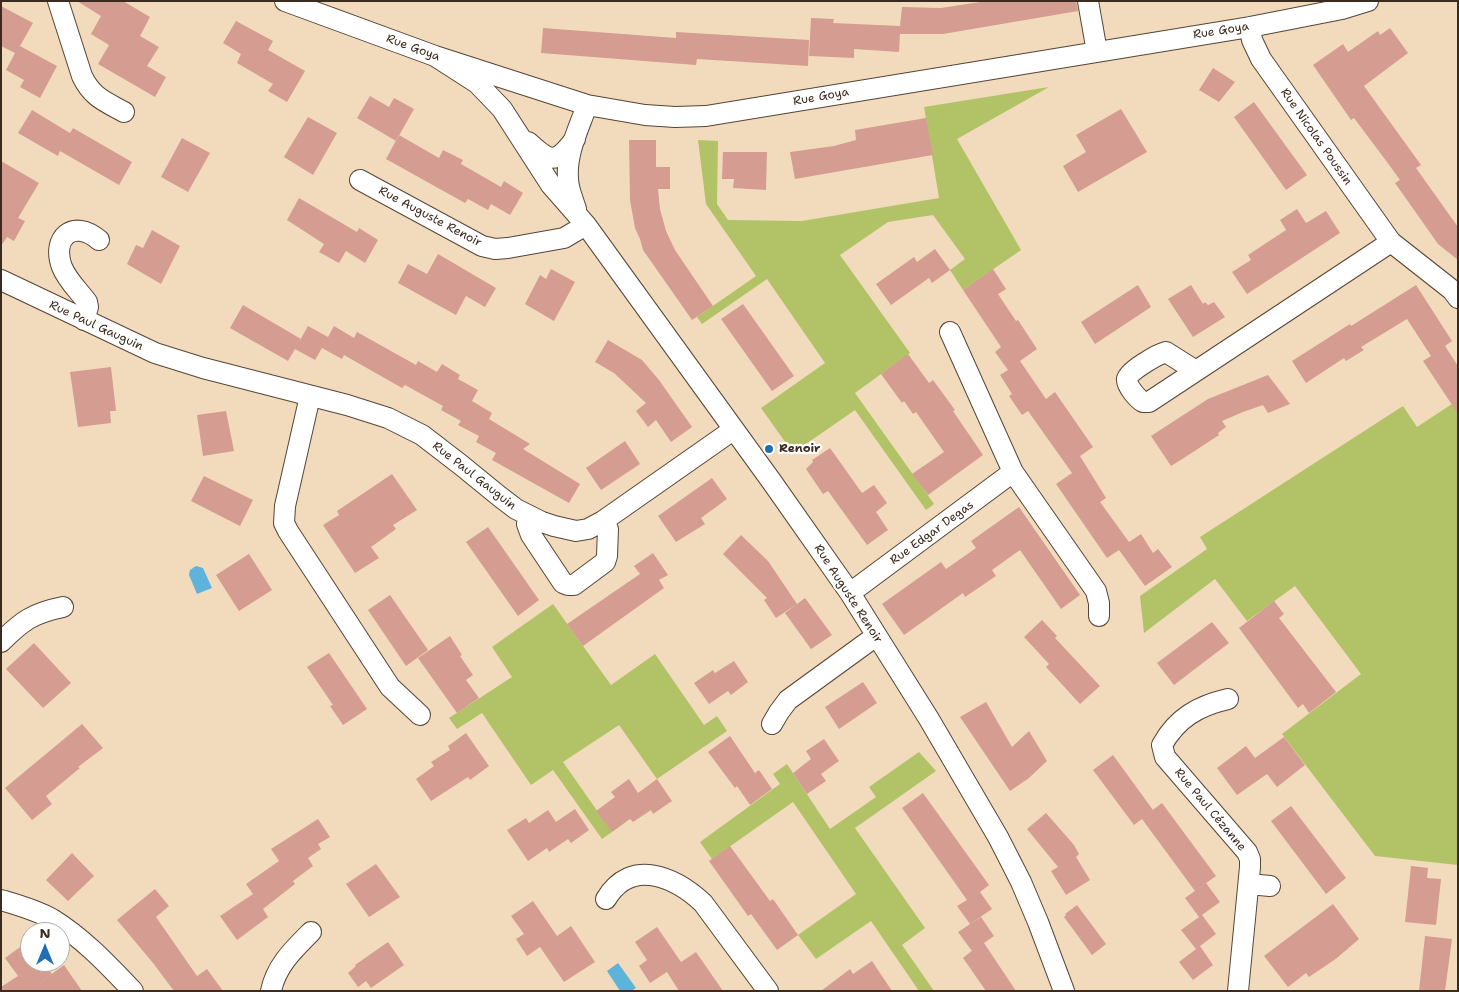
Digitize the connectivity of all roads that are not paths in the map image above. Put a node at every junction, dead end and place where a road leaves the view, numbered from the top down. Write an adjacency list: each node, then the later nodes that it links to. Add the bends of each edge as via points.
1 (58, 1): 11 (street, via 87,86 94,95)
2 (1088, 1): 6 (street)
3 (1368, 1): 5 (street, Rue Goya, via 1342,10)
4 (296, 3): 7 (street, Rue Goya)
5 (1250, 26): 6 (street, Rue Goya); 17 (street, Rue Nicolas Poussin, via 1252,40 1261,58)
6 (1097, 52): 9 (street, Rue Goya, via 706,116 645,115)
7 (435, 56): 8 (street, Rue Goya); 10 (street, via 477,83)
8 (517, 83): 9 (street, Rue Goya); 10 (street, via 504,93)
9 (587, 105): 13 (street)
10 (502, 109): 12 (street)
11 (124, 112)
12 (515, 130): 13 (street, via 549,158 560,156); 15 (street, via 551,185)
13 (575, 138): 15 (street, via 569,156 568,180)
14 (360, 180): 15 (street, Rue Auguste Renoir, via 482,246 495,249 564,238)
15 (582, 220): 24 (street, Rue Auguste Renoir)
16 (99, 240): 20 (street, via 76,230 66,235 60,245 60,260 66,276 87,302)
17 (1391, 242): 19 (street, Rue Nicolas Poussin); 22 (street)
18 (1, 280): 20 (street, Rue Paul Gauguin)
19 (1458, 298)
20 (84, 320): 23 (street, Rue Paul Gauguin, via 172,359)
21 (950, 332): 25 (street)
22 (1196, 371)
23 (310, 396): 26 (street, Rue Paul Gauguin, via 370,412 405,426); 34 (street, via 284,523 390,686)
24 (733, 430): 27 (street, Rue Paul Gauguin); 28 (street, Rue Auguste Renoir)
25 (1014, 472): 28 (street, Rue Edgar Degas); 30 (street, via 1096,591)
26 (530, 517): 27 (street, Rue Paul Gauguin, via 576,531 588,530); 27 (street, via 528,530 562,583 568,585 574,585 605,562 608,530)
27 (603, 522)
28 (850, 593): 31 (street, Rue Auguste Renoir)
29 (63, 607): 32 (street, via 19,624)
30 (1099, 616)
31 (876, 636): 35 (street, via 788,700); 46 (street, Rue Auguste Renoir, via 998,837 1021,882)
32 (1, 642)
33 (1228, 699): 37 (street, Rue Paul Cézanne, via 1196,710 1170,731 1162,745 1165,757 1247,852 1250,859)
34 (420, 715)
35 (772, 724)
36 (1, 884): 39 (street)
37 (1249, 884): 38 (street); 47 (street, Rue Paul Cézanne)
38 (1270, 886)
39 (1, 894)
40 (606, 899): 45 (street, via 617,884 639,875 656,876 680,886 702,903)
41 (1, 900): 43 (street, via 50,918 72,933)
42 (311, 932): 44 (street, via 284,962)
43 (133, 991)
44 (271, 991)
45 (768, 991)
46 (1064, 991)
47 (1238, 991)

